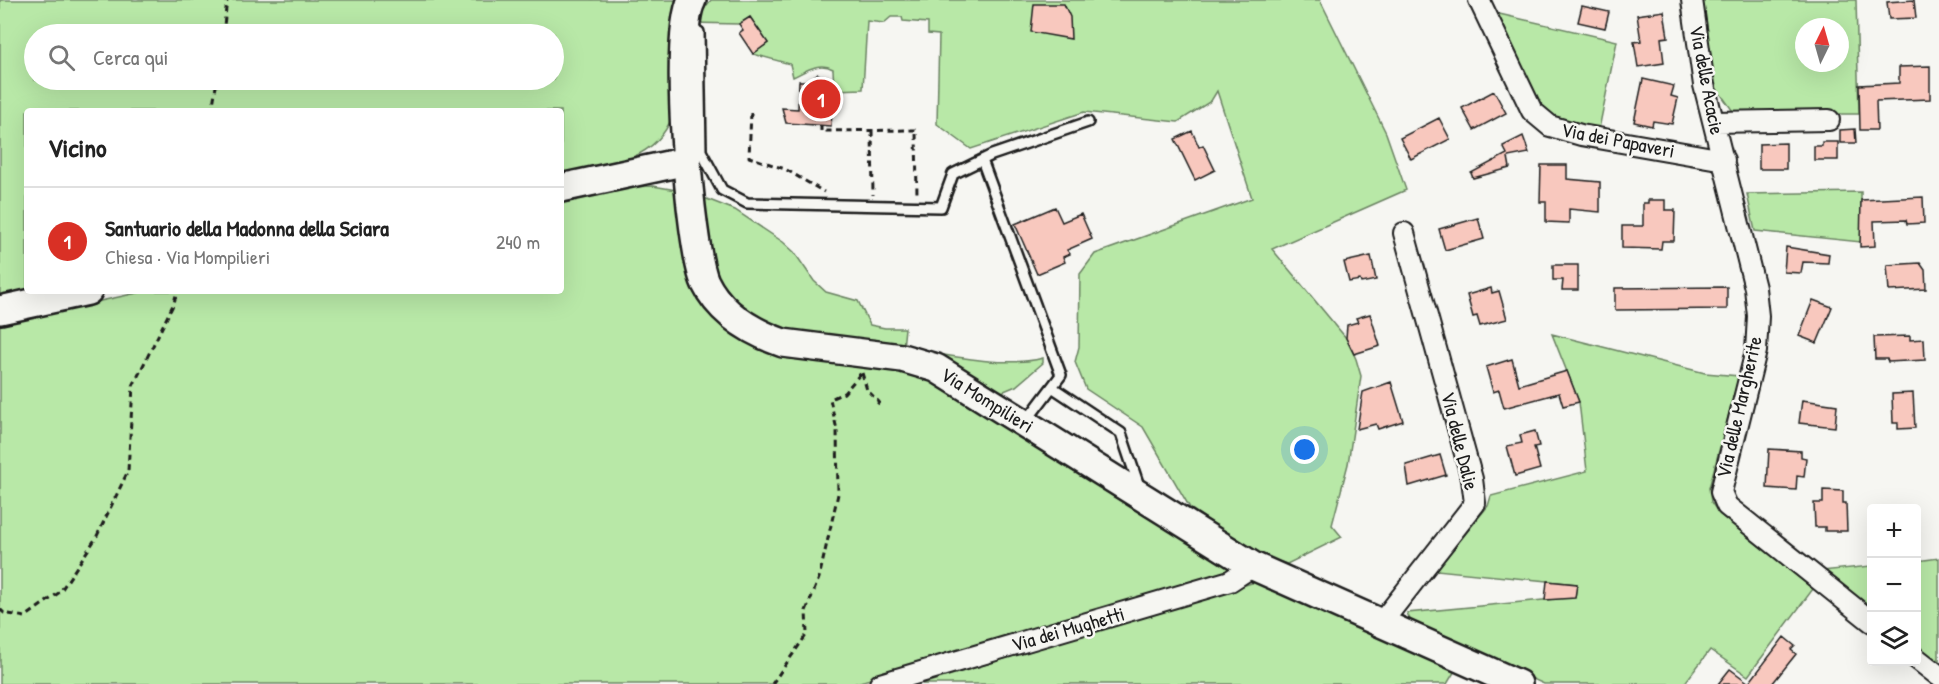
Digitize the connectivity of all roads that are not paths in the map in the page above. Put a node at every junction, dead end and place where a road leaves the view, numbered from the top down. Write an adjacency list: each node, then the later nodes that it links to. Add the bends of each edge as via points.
1 (692, 0): 10 (street, Via Mompilieri, via 683,25)
2 (1479, 0): 9 (street, Via dei Papaveri, via 1532,111 1550,126)
3 (1692, 0): 7 (street, Via delle Acacie, via 1704,85)
4 (699, 32): 8 (lane, via 701,150 722,190 747,203 941,207 952,174)
5 (1829, 120): 7 (street)
6 (1088, 122): 8 (lane)
7 (1714, 122): 9 (street, Via delle Acacie)
8 (982, 160): 15 (lane, via 1061,375)
9 (1724, 160): 19 (street, Via delle Margherite, via 1755,288 1758,316 1756,351 1721,492 1727,506)
10 (687, 161): 11 (street); 16 (street, Via Mompilieri, via 700,266 714,296 735,318 783,343 902,358 936,368)
11 (564, 187)
12 (1404, 233): 20 (street, Via delle Dalie, via 1472,479 1475,503)
13 (74, 294): 14 (street)
14 (0, 310)
15 (1052, 387): 16 (lane); 17 (lane, via 1121,433)
16 (1025, 423): 17 (street, Via Mompilieri)
17 (1143, 497): 18 (street, Via Mompilieri)
18 (1253, 566): 20 (street, Via Mompilieri); 23 (street, Via dei Mughetti, via 1230,581)
19 (1867, 618)
20 (1381, 622): 24 (street, Via Mompilieri)
21 (1921, 661): 22 (street)
22 (1939, 676)
23 (880, 684)
24 (1518, 684)

